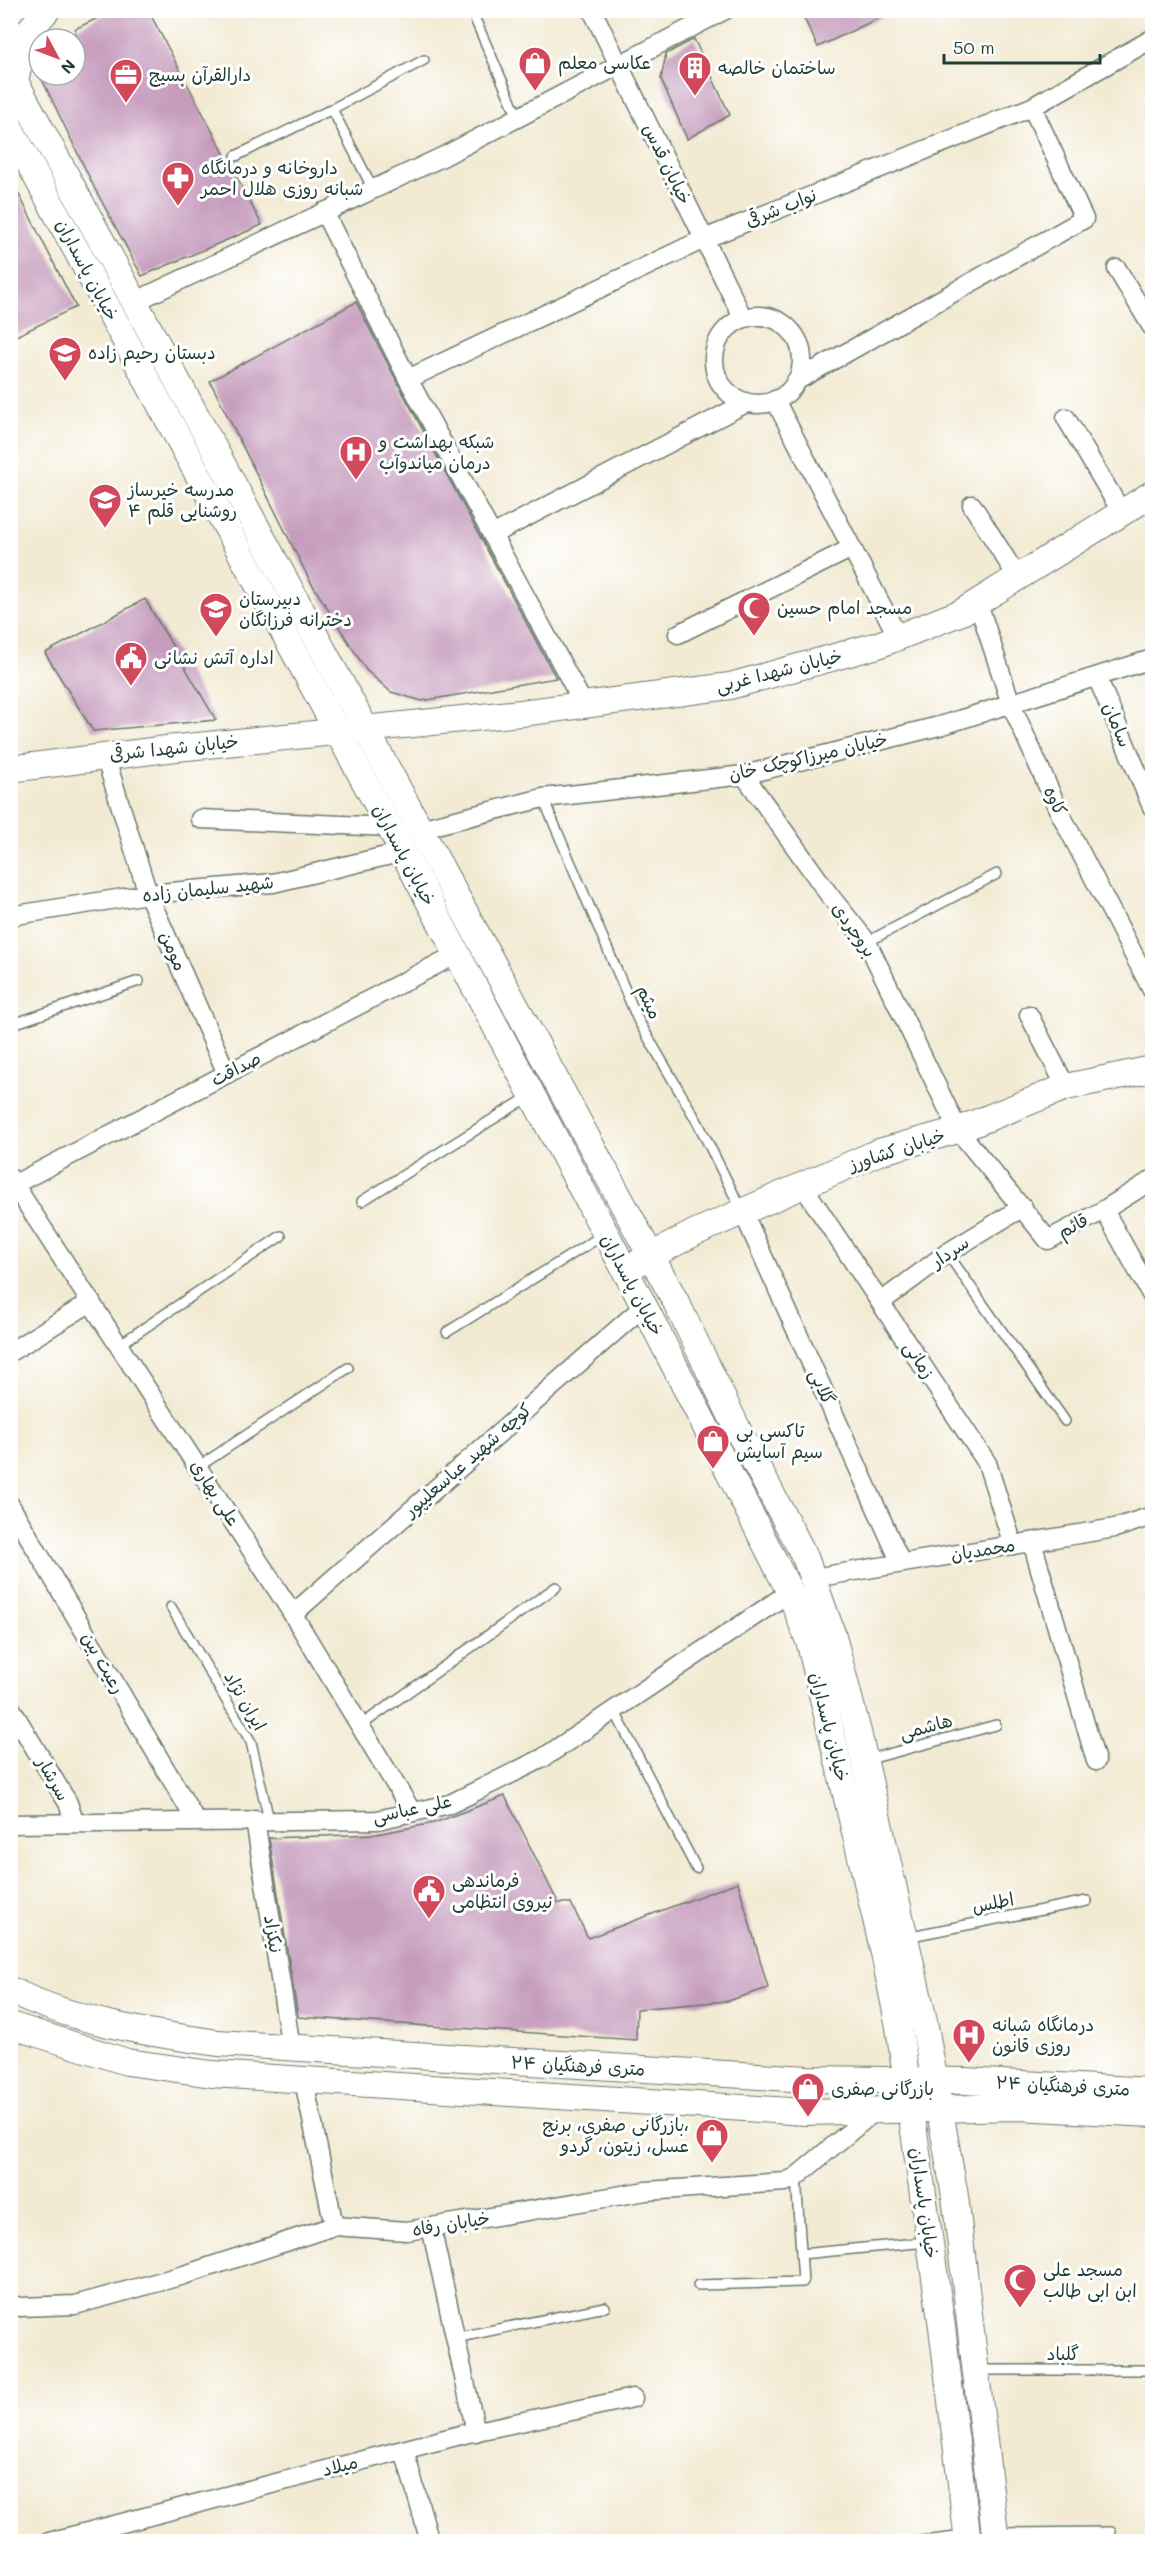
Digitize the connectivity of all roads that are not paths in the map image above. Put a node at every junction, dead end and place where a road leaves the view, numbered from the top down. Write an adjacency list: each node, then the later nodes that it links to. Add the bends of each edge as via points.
1 (47, 10): 8 (main road, via 27,33)
2 (471, 10): 11 (lane)
3 (592, 10): 7 (street, خیابان قدس)
4 (725, 10): 7 (street)
5 (1152, 39): 9 (street, نواب شرقی)
6 (424, 60): 10 (lane)
7 (618, 64): 11 (street); 16 (street, خیابان قدس)
8 (13, 76): 18 (main road, خیابان پاسداران)
9 (1032, 107): 16 (street, نواب شرقی); 22 (street, via 1084,219)
10 (332, 109): 13 (lane); 14 (lane)
11 (518, 117): 14 (street)
12 (10, 128): 40 (main road, خیابان پاسداران)
13 (236, 156)
14 (374, 189): 15 (street)
15 (324, 212): 18 (street); 21 (street)
16 (704, 239): 19 (street, خیابان قدس); 21 (street, نواب شرقی)
17 (1117, 269): 20 (street)
18 (134, 302): 39 (main road, خیابان پاسداران)
19 (743, 318): 22 (street, via 763,315 789,328 801,353); 24 (street, via 723,332 713,359 722,386)
20 (1152, 327)
21 (408, 378): 29 (street)
22 (796, 381): 23 (street)
23 (775, 400): 24 (street); 30 (street)
24 (746, 403): 29 (street)
25 (1066, 418): 28 (street)
26 (1152, 494): 28 (main road, خیابان شهدا غربی)
27 (972, 505): 31 (street)
28 (1122, 513): 31 (main road, خیابان شهدا غربی)
29 (492, 535): 38 (street)
30 (852, 548): 33 (street); 34 (street)
31 (1018, 578): 32 (main road, خیابان شهدا غربی)
32 (978, 603): 34 (main road, خیابان شهدا غربی); 37 (street, کاوه)
33 (678, 634)
34 (898, 638): 38 (main road, خیابان شهدا غربی, via 730,686)
35 (1152, 659): 36 (street, خیابان میرزاکوچک خان)
36 (1097, 677): 37 (street, خیابان میرزاکوچک خان); 45 (street, سامان)
37 (1011, 704): 43 (street, خیابان میرزاکوچک خان); 56 (street, کاوه, via 1058,808)
38 (584, 705): 39 (main road, خیابان شهدا غربی)
39 (366, 728): 40 (main road, خیابان شهدا شرقی); 48 (main road, خیابان پاسداران)
40 (338, 732): 41 (main road, خیابان شهدا شرقی); 47 (main road, خیابان پاسداران)
41 (105, 756): 42 (main road, خیابان شهدا شرقی); 51 (street, مومن)
42 (10, 769)
43 (744, 775): 44 (street, خیابان میرزاکوچک خان); 53 (street, بروجردی)
44 (543, 798): 48 (street, خیابان میرزاکوچک خان); 70 (lane, میثم, via 638,1020 698,1123)
45 (1152, 807)
46 (200, 819): 47 (street)
47 (390, 827): 49 (main road, خیابان پاسداران)
48 (420, 829): 74 (main road, خیابان پاسداران)
49 (403, 852): 51 (street, شهید سلیمان زاده, via 273,882); 54 (main road, خیابان پاسداران)
50 (997, 874): 53 (lane)
51 (148, 894): 52 (street, شهید سلیمان زاده); 60 (street, مومن)
52 (10, 916)
53 (867, 942): 63 (street, بروجردی)
54 (457, 954): 60 (street, صداقت); 62 (main road, خیابان پاسداران)
55 (139, 981): 58 (lane)
56 (1152, 990)
57 (1029, 1016): 61 (street)
58 (10, 1025)
59 (1152, 1069): 61 (main road, خیابان کشاورز)
60 (227, 1074): 65 (street, صداقت)
61 (1066, 1088): 63 (main road, خیابان کشاورز)
62 (532, 1095): 67 (lane); 71 (main road, خیابان پاسداران)
63 (958, 1130): 66 (main road, خیابان کشاورز, via 879,1152); 68 (street, قائم)
64 (1152, 1180): 69 (street)
65 (13, 1181): 77 (street, علی بهاری)
66 (803, 1186): 70 (main road, خیابان کشاورز); 78 (street, زمانی)
67 (362, 1201)
68 (1023, 1207): 69 (street, قائم, via 1048,1240); 73 (street, سردار)
69 (1104, 1210): 76 (street, قائم)
70 (743, 1212): 74 (main road, خیابان کشاورز); 90 (street, گلابی)
71 (605, 1234): 75 (main road, خیابان پاسداران); 80 (lane)
72 (281, 1236): 81 (lane)
73 (947, 1253): 78 (street, سردار); 84 (lane)
74 (651, 1256): 75 (main road, خیابان کشاورز); 91 (main road, خیابان پاسداران)
75 (625, 1270): 79 (main road, خیابان پاسداران)
76 (1152, 1296)
77 (91, 1302): 81 (street, علی بهاری); 82 (street)
78 (881, 1302): 89 (street, زمانی, via 987,1463)
79 (644, 1306): 93 (main road, خیابان پاسداران); 95 (street, کوچه شهید عباسعلیپور)
80 (447, 1332)
81 (119, 1345): 85 (street, علی بهاری)
82 (10, 1352)
83 (348, 1368): 85 (lane)
84 (1065, 1421)
85 (198, 1467): 95 (street, علی بهاری)
86 (10, 1505): 105 (street, رعیت بین)
87 (1152, 1516): 88 (street, محمدیان, via 1115,1528)
88 (1032, 1542): 89 (street, محمدیان); 101 (street)
89 (1013, 1545): 90 (street, محمدیان)
90 (901, 1563): 91 (street, محمدیان)
91 (813, 1578): 100 (main road, خیابان پاسداران, via 833,1636)
92 (556, 1587): 99 (lane)
93 (790, 1592): 97 (street, علی عباسی); 114 (main road, خیابان پاسداران, via 810,1644 884,1953)
94 (171, 1607): 103 (lane, ایران نژاد, via 251,1742)
95 (293, 1614): 99 (street, علی بهاری)
96 (10, 1707): 104 (street, سرشار, via 68,1803)
97 (614, 1710): 102 (street, علی عباسی, via 532,1763 450,1804); 107 (lane)
98 (996, 1725): 100 (lane, هاشمی)
99 (360, 1726): 102 (street, علی بهاری)
100 (864, 1761): 109 (main road, خیابان پاسداران)
101 (1096, 1761)
102 (412, 1812): 103 (street, علی عباسی, via 377,1820)
103 (262, 1820): 105 (street, علی عباسی); 112 (street, نیکزاد)
104 (74, 1821): 105 (street, علی عباسی); 106 (street, علی عباسی)
105 (196, 1821)
106 (10, 1824)
107 (696, 1868)
108 (1087, 1900): 109 (lane, اطلس)
109 (906, 1937): 115 (main road, خیابان پاسداران)
110 (10, 1990): 112 (main road, ۲۴ متری فرهنگیان, via 34,2002 136,2032)
111 (10, 2025): 113 (main road, ۲۴ متری فرهنگیان, via 128,2062 212,2074)
112 (291, 2048): 114 (main road, ۲۴ متری فرهنگیان, via 808,2079)
113 (304, 2080): 117 (main road, ۲۴ متری فرهنگیان, via 805,2112); 122 (street)
114 (908, 2080): 115 (main road, ۲۴ متری فرهنگیان); 118 (main road, خیابان پاسداران)
115 (934, 2080): 116 (main road, ۲۴ متری فرهنگیان); 119 (main road, خیابان پاسداران)
116 (1152, 2091)
117 (876, 2110): 118 (main road, ۲۴ متری فرهنگیان); 121 (street, خیابان رفاه)
118 (911, 2110): 119 (main road, ۲۴ متری فرهنگیان); 124 (main road, خیابان پاسداران)
119 (939, 2110): 120 (main road, ۲۴ متری فرهنگیان, via 1018,2107); 130 (main road, خیابان پاسداران, via 955,2196)
120 (1152, 2114)
121 (796, 2177): 123 (street, خیابان رفاه, via 785,2182 646,2191); 125 (lane)
122 (334, 2226): 123 (street, خیابان رفاه, via 407,2231); 127 (street, خیابان رفاه, via 184,2275 75,2305)
123 (431, 2227): 129 (street)
124 (930, 2242): 125 (lane); 137 (main road, خیابان پاسداران)
125 (801, 2254): 126 (lane, via 803,2282)
126 (698, 2285)
127 (10, 2304)
128 (605, 2307): 129 (lane)
129 (455, 2338): 133 (street)
130 (974, 2370): 131 (lane, گلباد); 136 (main road, خیابان پاسداران)
131 (1152, 2370)
132 (633, 2398): 133 (street, میلاد)
133 (476, 2432): 134 (street, میلاد)
134 (404, 2450): 138 (street, میلاد); 139 (street)
135 (1111, 2532): 136 (lane)
136 (996, 2537)
137 (968, 2539): 140 (lane)
138 (50, 2541)
139 (430, 2541)
140 (914, 2541)

